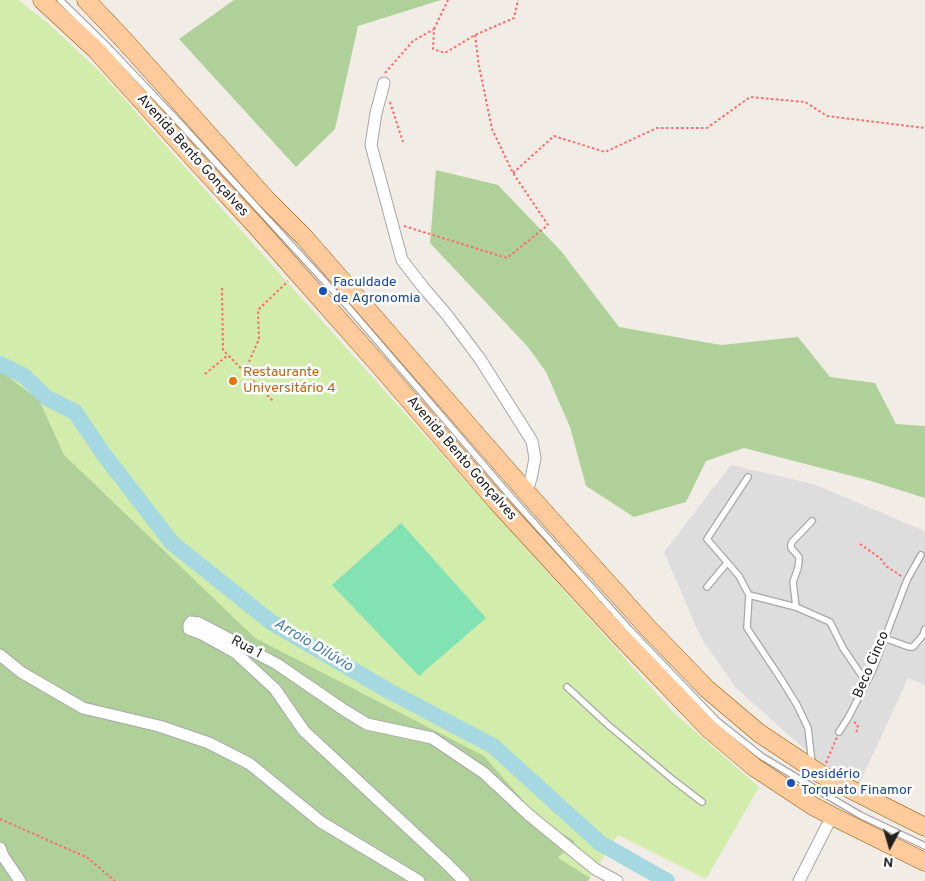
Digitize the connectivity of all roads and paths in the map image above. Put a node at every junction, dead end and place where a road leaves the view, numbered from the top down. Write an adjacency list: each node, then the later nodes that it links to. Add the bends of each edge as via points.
1 (42, 0): 15 (main road, Avenida Bento Gonçalves, via 95,49)
2 (60, 0): 12 (lane)
3 (86, 0): 8 (main road, Avenida Bento Gonçalves)
4 (448, 0): 6 (path)
5 (518, 0): 7 (path, via 514,18)
6 (434, 29): 7 (path, via 433,49 445,53); 9 (path, via 413,41 385,72)
7 (475, 35): 16 (path, via 492,129)
8 (158, 78): 10 (lane); 25 (main road, Avenida Bento Gonçalves, via 347,285)
9 (384, 83): 14 (path); 17 (street, via 371,145)
10 (165, 95)
11 (169, 103): 12 (lane)
12 (176, 119): 15 (lane); 33 (lane, via 349,308 512,498)
13 (925, 128): 16 (path, via 827,116 805,102 750,97 707,128 657,128 606,152 554,136)
14 (403, 142)
15 (195, 160): 45 (main road, Avenida Bento Gonçalves, via 380,365 498,502 709,729 754,768)
16 (514, 173): 17 (path, via 548,225 507,258)
17 (391, 222): 25 (street, via 402,260 480,359 532,441 535,458)
18 (289, 279): 21 (path, via 258,310 259,339)
19 (222, 288): 20 (path, via 223,350)
20 (228, 355): 21 (path); 22 (path)
21 (245, 372): 23 (path)
22 (205, 374)
23 (273, 401)
24 (748, 477): 29 (lane, via 707,539)
25 (526, 493): 33 (main road, Avenida Bento Gonçalves)
26 (812, 521): 34 (lane, via 791,544 799,557 793,582)
27 (860, 544): 30 (path)
28 (921, 555): 30 (lane, Beco Cinco)
29 (728, 562): 31 (lane); 32 (lane)
30 (907, 580): 36 (lane, Beco Cinco)
31 (707, 587)
32 (749, 595): 34 (lane); 43 (lane, via 747,628 797,705 808,728)
33 (611, 598): 43 (main road, Avenida Bento Gonçalves, via 648,628 707,689 759,733); 48 (lane, via 629,630 717,721 761,756 860,815)
34 (796, 607): 38 (lane, via 830,622)
35 (925, 629): 36 (lane, via 913,647)
36 (884, 638): 38 (lane, Beco Cinco)
37 (0, 655): 53 (street, via 21,672 83,708 159,726 210,743 250,764 321,822)
38 (866, 682): 40 (lane, Beco Cinco)
39 (567, 688): 44 (lane)
40 (848, 718): 41 (lane, Beco Cinco); 42 (path, via 858,725)
41 (839, 732): 43 (path)
42 (856, 734)
43 (817, 771): 47 (main road, Avenida Bento Gonçalves)
44 (702, 802)
45 (832, 816): 50 (main road, Avenida Bento Gonçalves); 56 (street)
46 (0, 819): 52 (path, via 88,858)
47 (925, 827)
48 (925, 846)
49 (0, 848): 51 (street)
50 (925, 862)
51 (20, 881)
52 (116, 881)
53 (419, 881)
54 (464, 881): 55 (street, Rua 1, via 304,731 275,689 236,653 189,629 191,622 199,623 277,664 367,724 432,738 484,773 595,870)
55 (618, 881)
56 (799, 881)

